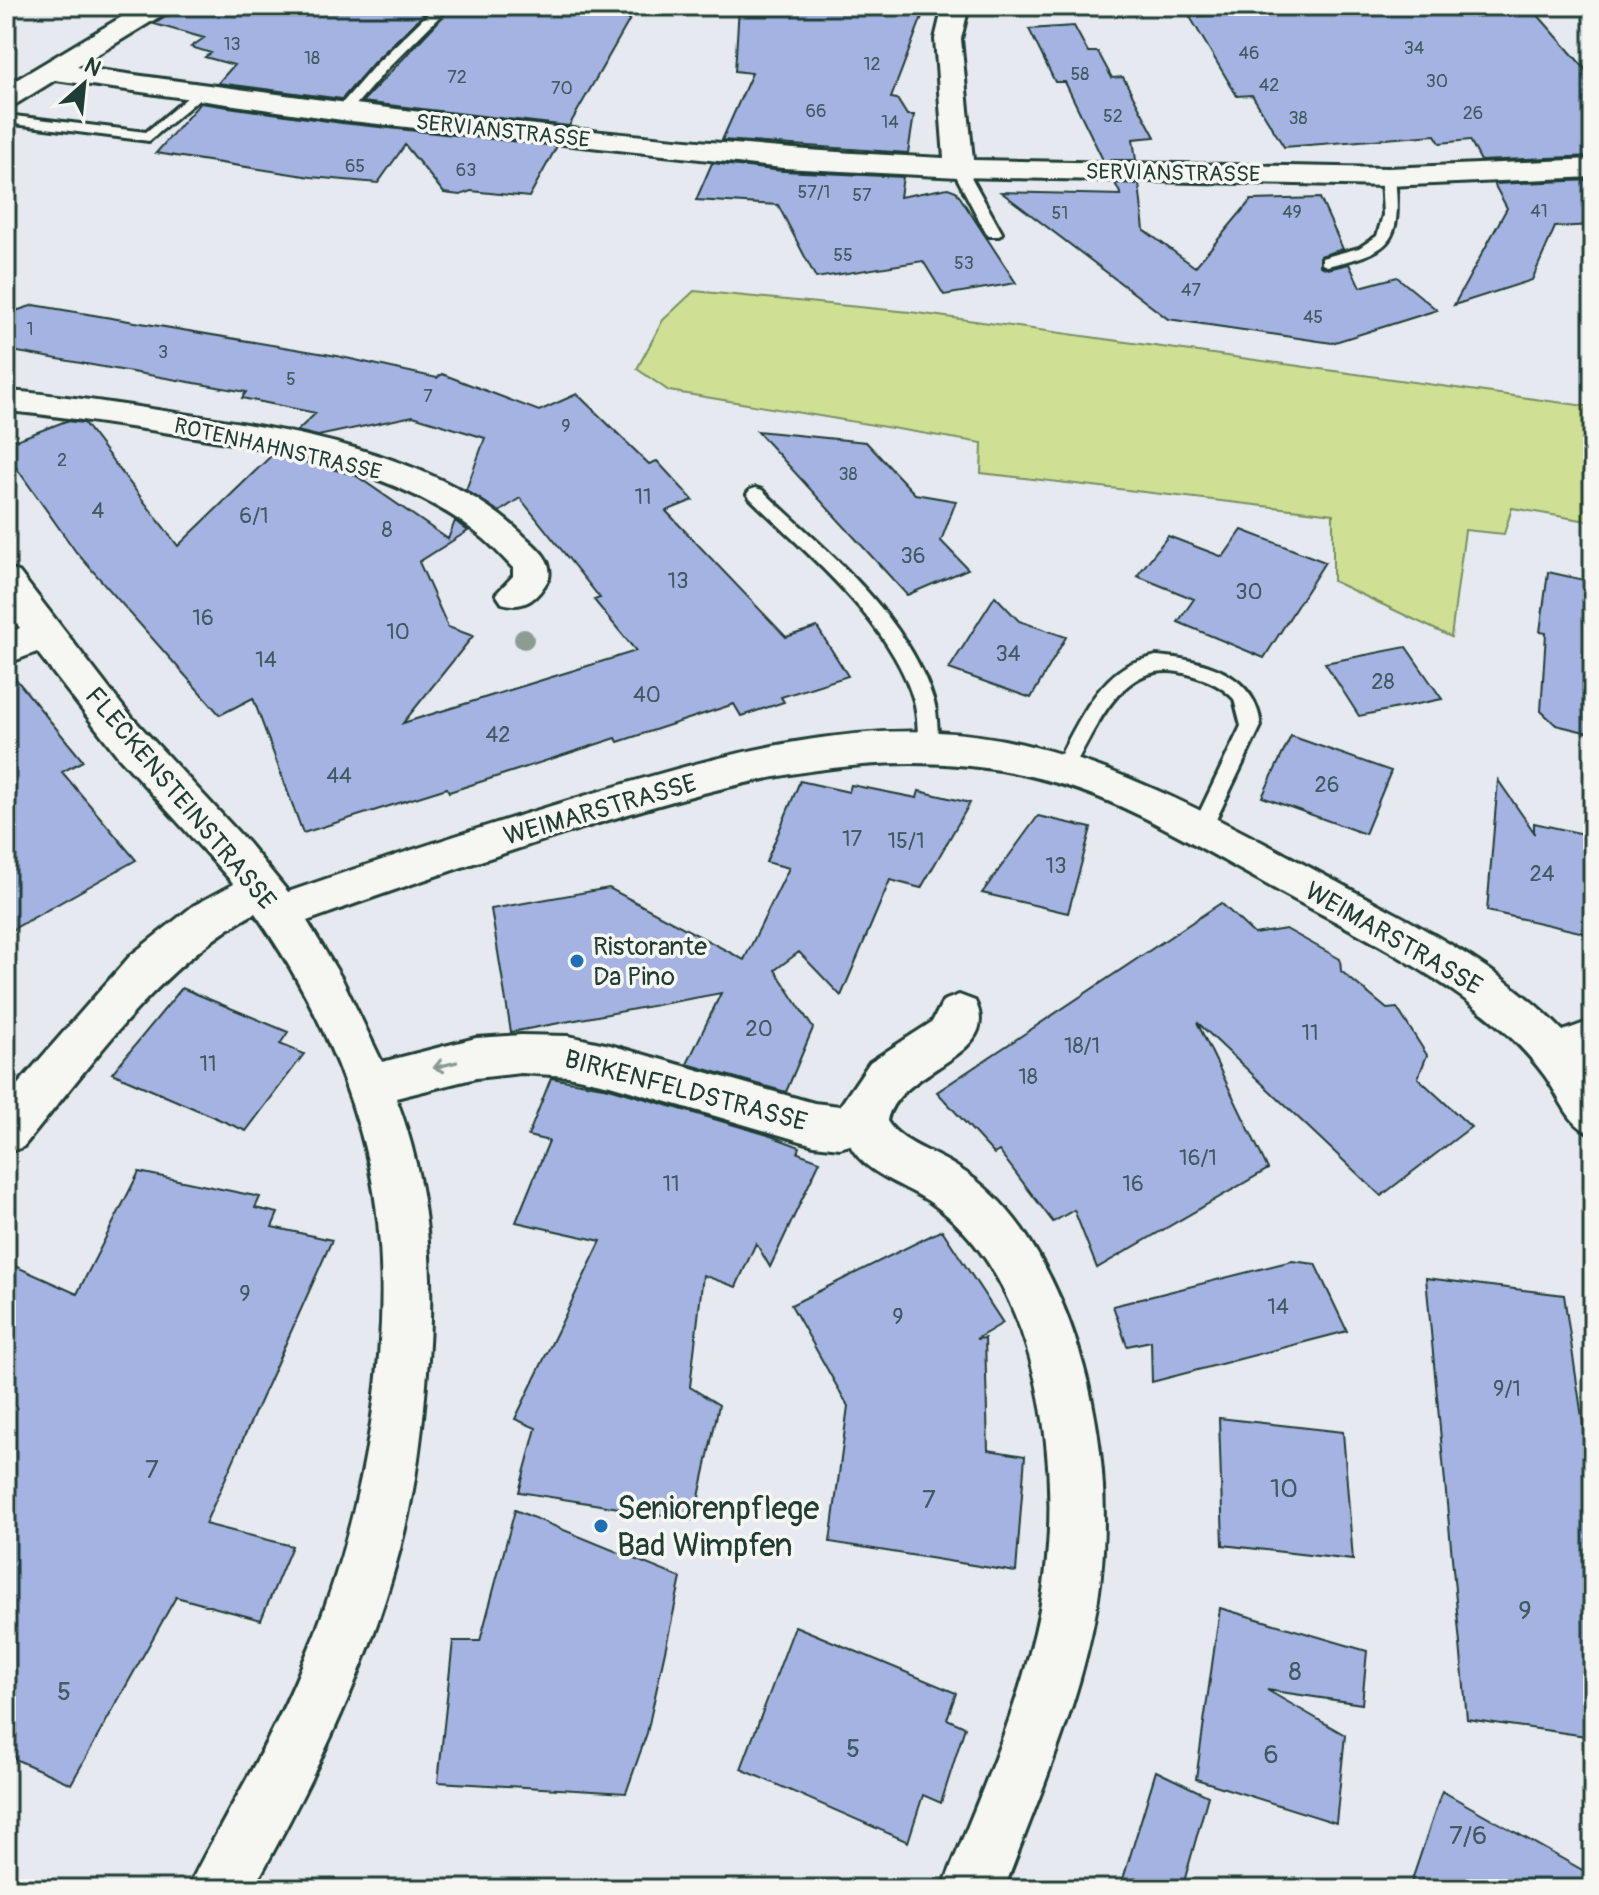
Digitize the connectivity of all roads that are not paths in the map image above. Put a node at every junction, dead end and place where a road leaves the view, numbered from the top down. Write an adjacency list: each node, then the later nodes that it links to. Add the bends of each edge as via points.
1 (158, 6): 4 (street)
2 (443, 6): 7 (lane)
3 (956, 6): 9 (street, via 948,39)
4 (50, 71): 5 (street, SERVIANSTRASSE); 6 (street)
5 (199, 92): 7 (street, SERVIANSTRASSE); 8 (lane, via 149,137)
6 (6, 98)
7 (342, 112): 9 (street, SERVIANSTRASSE, via 704,152)
8 (6, 119)
9 (959, 168): 11 (street, SERVIANSTRASSE); 12 (lane)
10 (1593, 168): 11 (street, SERVIANSTRASSE)
11 (1388, 177): 13 (lane, via 1388,233 1364,254)
12 (994, 233)
13 (1327, 261)
14 (6, 401): 17 (street, ROTENHAHNSTRASSE, via 242,436 366,465 430,488 488,520 531,564 531,581)
15 (756, 494): 19 (lane, via 844,583 904,655 924,701)
16 (6, 581): 18 (street, FLECKENSTEINSTRASSE)
17 (515, 594)
18 (24, 642): 22 (street, FLECKENSTEINSTRASSE, via 149,765)
19 (929, 744): 20 (street, WEIMARSTRASSE); 22 (street, WEIMARSTRASSE, via 774,760)
20 (1063, 769): 21 (street, WEIMARSTRASSE); 21 (lane, via 1118,680 1136,666 1178,662 1216,676 1239,691 1250,707 1251,726)
21 (1201, 830): 24 (street, WEIMARSTRASSE, via 1420,948)
22 (271, 901): 25 (street, FLECKENSTEINSTRASSE, via 332,1005); 28 (street, WEIMARSTRASSE, via 208,918 147,968)
23 (959, 1014): 27 (street, via 958,1026 948,1036 886,1076 866,1106)
24 (1574, 1047): 26 (street, WEIMARSTRASSE)
25 (368, 1085): 27 (street, BIRKENFELDSTRASSE, one-way to 25, via 840,1127 814,1124 568,1056 476,1058); 29 (street, FLECKENSTEINSTRASSE, via 398,1189 408,1317 388,1481 361,1587 311,1716)
26 (1593, 1114)
27 (863, 1121): 30 (street, via 881,1148 974,1207 1000,1239 1046,1323 1068,1405 1074,1535 1065,1629 1041,1713)
28 (6, 1132)
29 (219, 1889)
30 (973, 1889)

